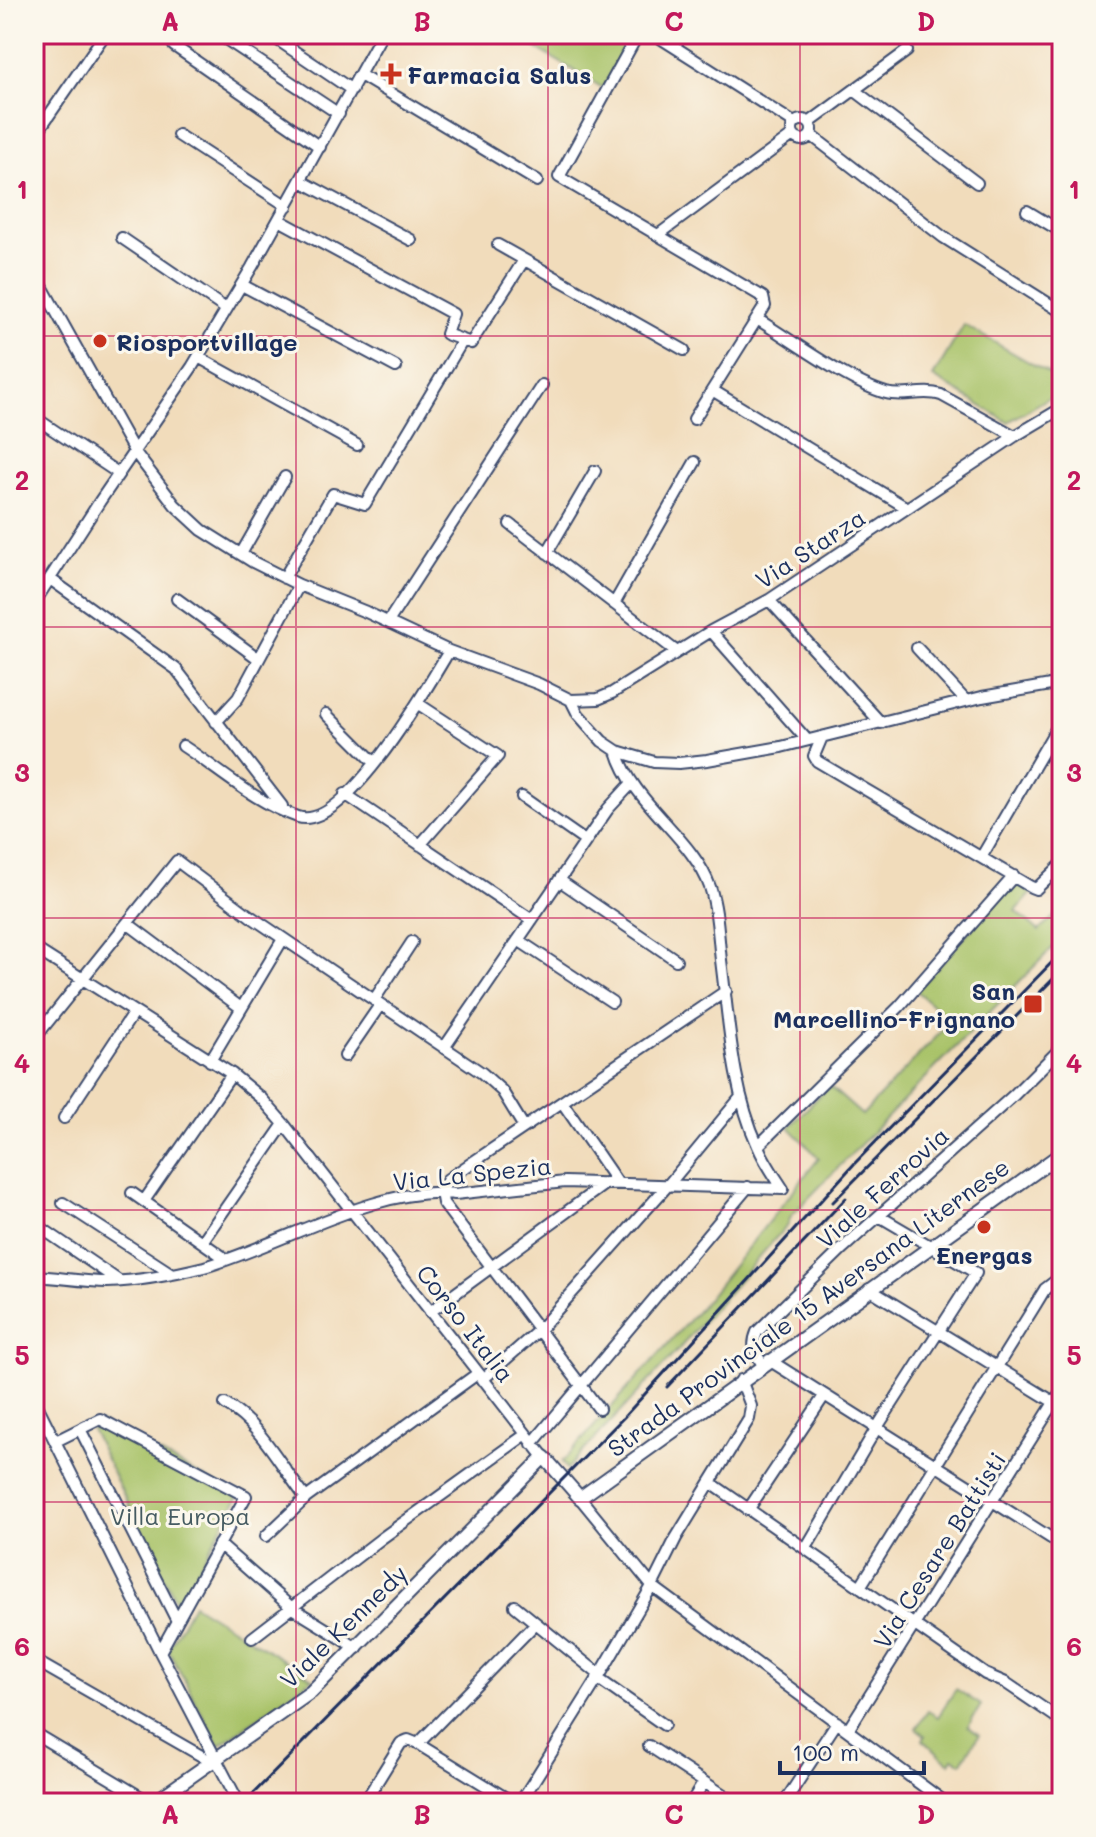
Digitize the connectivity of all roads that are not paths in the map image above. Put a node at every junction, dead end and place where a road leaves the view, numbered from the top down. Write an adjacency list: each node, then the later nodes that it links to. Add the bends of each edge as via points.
1 (105, 34): 16 (street)
2 (218, 34): 12 (street)
3 (269, 34): 10 (street)
4 (382, 34): 9 (street)
5 (638, 34): 25 (street, via 559,177)
6 (654, 34): 13 (street)
7 (174, 46): 17 (street)
8 (907, 51): 11 (street)
9 (360, 75): 10 (street); 19 (street)
10 (352, 90): 12 (street)
11 (854, 90): 14 (street); 20 (street)
12 (339, 114): 17 (street)
13 (794, 129): 14 (street, via 803,120); 14 (street, via 803,140); 25 (street)
14 (810, 129): 35 (street, via 943,237)
15 (178, 135): 21 (street)
16 (34, 137)
17 (320, 147): 18 (street)
18 (301, 181): 21 (street); 27 (street)
19 (537, 181)
20 (977, 183)
21 (287, 206): 23 (street)
22 (1027, 211): 24 (street)
23 (279, 220): 31 (street); 37 (street, via 453,314 446,334)
24 (1062, 232)
25 (658, 235): 36 (street, via 763,297 765,306)
26 (122, 238): 34 (street)
27 (411, 240)
28 (498, 245): 29 (street)
29 (524, 260): 37 (street, via 471,343); 38 (street)
30 (34, 272): 32 (street)
31 (242, 285): 34 (street); 40 (street)
32 (46, 295): 33 (street); 48 (street)
33 (34, 301)
34 (226, 309): 39 (street)
35 (1062, 312)
36 (757, 319): 42 (street); 46 (street, via 868,386 899,395 930,391)
37 (463, 340): 58 (street, via 365,504 333,494)
38 (684, 350)
39 (198, 357): 47 (street); 48 (street)
40 (396, 367)
41 (542, 385): 65 (street)
42 (712, 390): 45 (street); 53 (street)
43 (1062, 408): 46 (street, Via Starza)
44 (34, 417): 51 (street)
45 (694, 419)
46 (1015, 436): 53 (street, Via Starza)
47 (357, 445)
48 (134, 451): 51 (street); 56 (street, via 175,505)
49 (695, 462): 64 (street)
50 (595, 471): 55 (street)
51 (118, 473): 59 (street)
52 (285, 477): 56 (street)
53 (907, 508): 62 (street, Via Starza)
54 (510, 524): 55 (street)
55 (547, 553): 64 (street)
56 (241, 554): 58 (street)
57 (34, 577): 59 (street)
58 (284, 578): 60 (street)
59 (48, 581): 63 (street); 77 (street, via 176,669)
60 (299, 585): 65 (street); 70 (street)
61 (177, 599): 70 (street)
62 (769, 600): 66 (street, Via Starza); 78 (street)
63 (34, 603)
64 (614, 604): 69 (street)
65 (388, 622): 68 (street)
66 (711, 631): 69 (street, Via Starza); 80 (street)
67 (917, 648): 73 (street)
68 (449, 651): 72 (street); 74 (street)
69 (677, 652): 72 (street, Via Starza, via 612,693)
70 (259, 659): 77 (street, via 238,698)
71 (1062, 683): 73 (street)
72 (571, 700): 82 (street, via 602,741)
73 (965, 700): 78 (street)
74 (417, 703): 83 (street); 89 (street, via 498,756)
75 (326, 714): 83 (street)
76 (1062, 719): 90 (street)
77 (216, 722): 87 (street)
78 (881, 723): 79 (street)
79 (822, 737): 80 (street); 90 (street, via 817,761)
80 (807, 740): 82 (street, via 679,763)
81 (183, 746): 87 (street, via 238,785)
82 (617, 751): 84 (street)
83 (375, 763): 85 (street)
84 (632, 783): 88 (street); 102 (street, via 709,885)
85 (345, 794): 87 (street, via 314,817 300,818); 89 (street)
86 (522, 797): 88 (street)
87 (286, 810)
88 (585, 841): 93 (street)
89 (420, 845): 94 (street)
90 (982, 856): 92 (street)
91 (1062, 864): 92 (street, via 1036,889)
92 (1014, 876): 118 (street, via 899,1007)
93 (559, 880): 94 (street); 100 (street)
94 (532, 920): 97 (street)
95 (127, 923): 96 (street, via 177,861); 101 (street); 105 (street)
96 (283, 939): 103 (street); 105 (street)
97 (518, 940): 104 (street); 109 (street)
98 (412, 942): 103 (street)
99 (34, 948): 101 (street, Corso Italia)
100 (676, 960)
101 (82, 979): 106 (street, Corso Italia); 107 (street)
102 (726, 991): 113 (street); 114 (street)
103 (377, 1002): 109 (street); 110 (street)
104 (612, 1002)
105 (241, 1008): 111 (street)
106 (134, 1012): 111 (street, Corso Italia); 115 (street)
107 (34, 1039)
108 (1062, 1047): 128 (street, Viale Ferrovia)
109 (444, 1048): 117 (street, via 502,1091)
110 (345, 1056)
111 (210, 1061): 112 (street, Corso Italia)
112 (232, 1074): 116 (street, Corso Italia); 125 (street)
113 (741, 1097): 118 (street); 121 (street)
114 (562, 1102): 117 (street); 120 (street)
115 (64, 1118)
116 (284, 1124): 127 (street, Corso Italia); 130 (street)
117 (524, 1127): 123 (street, via 448,1179)
118 (758, 1146): 122 (street, Via La Spezia, via 783,1189)
119 (1062, 1153): 131 (main road, Strada Provinciale 15 Aversana Liternese)
120 (612, 1182): 121 (street, Via La Spezia); 123 (street, Via La Spezia); 133 (street)
121 (669, 1184): 122 (street, Via La Spezia); 140 (street)
122 (748, 1187): 146 (street)
123 (441, 1192): 127 (street, Via La Spezia); 133 (street, via 443,1203)
124 (132, 1193): 125 (street)
125 (144, 1201): 130 (street)
126 (63, 1203): 134 (street)
127 (351, 1211): 132 (street, Via La Spezia); 139 (street, Corso Italia)
128 (879, 1216): 131 (street); 142 (street, Viale Ferrovia, via 757,1332 754,1351)
129 (34, 1223): 137 (street)
130 (202, 1242): 132 (street)
131 (931, 1245): 138 (main road, Strada Provinciale 15 Aversana Liternese); 141 (street, via 976,1273)
132 (226, 1259): 134 (street, Via La Spezia)
133 (491, 1267): 139 (street); 140 (street)
134 (172, 1274): 137 (street, Via La Spezia)
135 (34, 1276): 137 (street, Via La Spezia)
136 (1062, 1276): 143 (street, via 1045,1289)
137 (119, 1281)
138 (869, 1289): 141 (street); 142 (main road, Strada Provinciale 15 Aversana Liternese)
139 (430, 1312): 144 (street, Corso Italia)
140 (539, 1330): 144 (street); 146 (street)
141 (939, 1331): 143 (street); 154 (street)
142 (766, 1363): 145 (main road, Strada Provinciale 15 Aversana Liternese); 148 (street)
143 (998, 1366): 151 (street); 158 (street)
144 (480, 1377): 155 (street, Corso Italia); 160 (street)
145 (741, 1380): 159 (street, via 752,1412); 161 (main road, Strada Provinciale 15 Aversana Liternese)
146 (581, 1386): 152 (street); 155 (street)
147 (1062, 1390): 151 (street, Via Cesare Battisti)
148 (824, 1396): 154 (street); 163 (street)
149 (34, 1399): 156 (street)
150 (225, 1404): 160 (street, via 261,1433)
151 (1058, 1405): 162 (street, Via Cesare Battisti)
152 (599, 1409)
153 (80, 1429): 156 (street); 165 (street, via 100,1419 246,1496); 172 (street)
154 (876, 1429): 158 (street); 167 (street)
155 (529, 1439): 157 (street, Corso Italia); 171 (street, via 382,1538)
156 (56, 1441): 177 (street)
157 (544, 1457): 161 (main road, Corso Italia); 176 (main road, Viale Kennedy)
158 (935, 1466): 162 (street); 169 (street)
159 (711, 1483): 163 (street); 168 (street)
160 (306, 1498): 164 (street)
161 (580, 1498): 168 (street, Corso Italia)
162 (993, 1503): 166 (street); 174 (street, Via Cesare Battisti)
163 (748, 1510): 167 (street)
164 (266, 1536)
165 (219, 1544): 171 (street); 172 (street)
166 (1062, 1545)
167 (806, 1548): 169 (street)
168 (652, 1586): 179 (street); 181 (street, Corso Italia)
169 (860, 1587): 174 (street)
170 (515, 1606): 173 (street)
171 (292, 1608): 175 (street); 176 (street)
172 (177, 1621): 177 (street)
173 (535, 1624): 179 (street); 185 (street)
174 (916, 1625): 180 (street); 183 (street, Via Cesare Battisti)
175 (252, 1638)
176 (357, 1648): 187 (main road, Viale Kennedy, via 311,1692)
177 (160, 1652): 187 (street)
178 (34, 1660): 187 (street)
179 (598, 1677): 182 (street); 192 (street)
180 (1062, 1721)
181 (837, 1722): 183 (street, Corso Italia); 195 (street)
182 (664, 1725)
183 (848, 1730): 196 (street, Corso Italia)
184 (34, 1733): 189 (street)
185 (418, 1744): 191 (street, via 401,1743); 192 (street)
186 (649, 1746): 188 (street)
187 (214, 1760): 189 (main road, Viale Kennedy); 190 (street)
188 (704, 1782): 193 (street); 194 (street)
189 (152, 1803)
190 (239, 1803)
191 (364, 1803)
192 (517, 1803)
193 (691, 1803)
194 (736, 1803)
195 (784, 1803)
196 (946, 1803)

